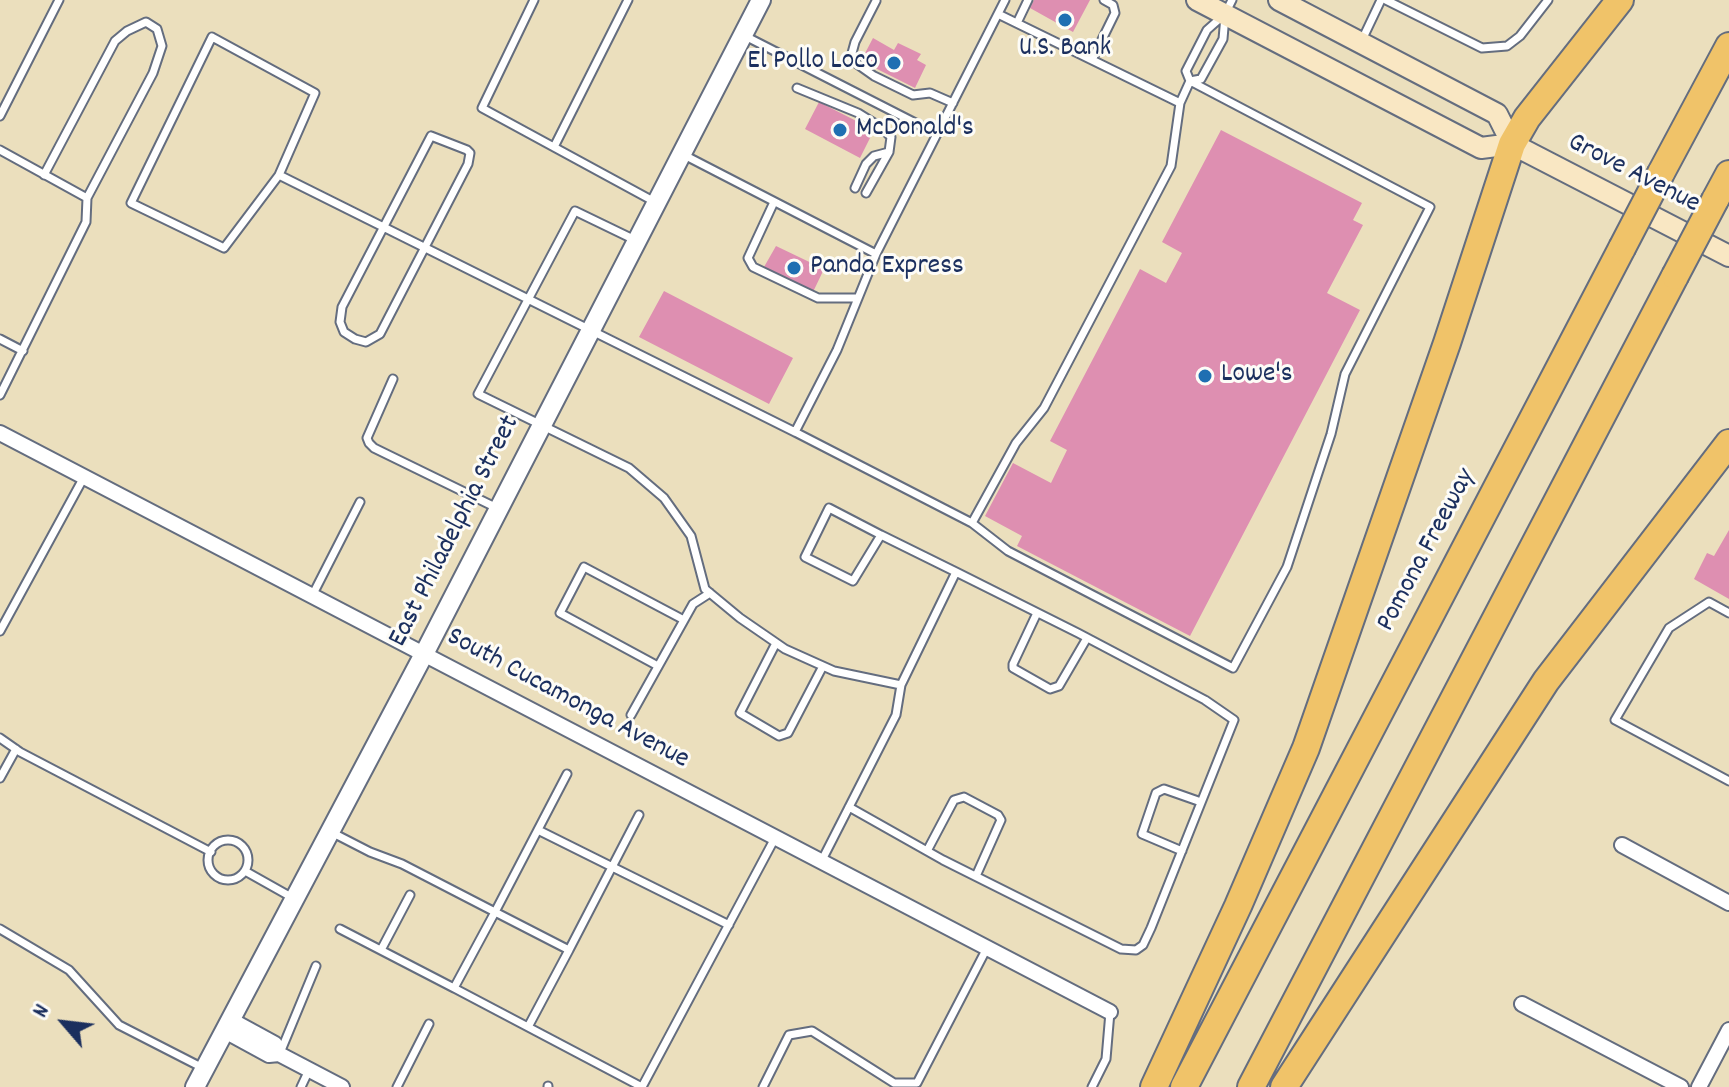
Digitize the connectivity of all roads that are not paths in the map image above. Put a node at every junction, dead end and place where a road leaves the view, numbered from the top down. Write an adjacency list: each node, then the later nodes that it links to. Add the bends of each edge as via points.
1 (59, 0): 25 (lane)
2 (534, 0): 28 (lane, via 482,108)
3 (628, 0): 28 (lane)
4 (761, 0): 17 (street, East Philadelphia Street)
5 (1005, 0): 15 (lane)
6 (1028, 0): 16 (lane)
7 (1104, 0): 20 (lane, via 1115,13)
8 (1197, 0): 14 (main road)
9 (1279, 0): 18 (main road)
10 (1383, 0): 11 (lane, via 1482,48 1507,46); 18 (lane)
11 (1548, 0)
12 (1620, 0): 27 (highway)
13 (876, 1): 23 (lane, via 855,42 857,64 913,95 930,93)
14 (1228, 7): 21 (lane, via 1207,30 1186,71); 21 (lane, via 1223,39 1201,79); 27 (main road, via 1481,148)
15 (998, 14): 16 (lane); 23 (lane)
16 (1017, 23): 20 (lane)
17 (743, 35): 26 (lane); 31 (street, East Philadelphia Street)
18 (1361, 42): 27 (main road, via 1497,114)
19 (1729, 46): 123 (highway, Pomona Freeway, bridge)
20 (1092, 60): 24 (lane)
21 (1190, 81): 24 (lane); 59 (lane, via 1430,207 1345,374 1287,567 1233,668 1008,551)
22 (797, 88): 30 (lane, via 882,128 891,137)
23 (953, 103): 26 (lane)
24 (1180, 103): 59 (lane, via 1171,166 1044,408 1016,443)
25 (0, 116)
26 (937, 134): 43 (lane)
27 (1512, 144): 44 (main road, Grove Avenue); 122 (highway, via 1306,748)
28 (554, 147): 39 (lane)
29 (0, 150): 33 (lane)
30 (889, 152): 35 (lane, via 866,164); 36 (lane)
31 (682, 154): 38 (lane); 39 (street, East Philadelphia Street)
32 (1729, 174): 124 (highway, bridge)
33 (44, 175): 37 (lane); 37 (lane, via 115,41 146,22 157,29 162,46 153,73)
34 (279, 175): 34 (lane, via 315,93 212,37 131,203 224,248); 40 (lane)
35 (855, 188)
36 (866, 193)
37 (87, 198): 49 (lane, via 86,222)
38 (774, 202): 43 (lane); 45 (lane, via 748,258 753,267 818,298)
39 (657, 203): 41 (street, East Philadelphia Street)
40 (382, 227): 42 (lane); 42 (lane, via 342,307 344,332 355,339 366,342 380,334); 42 (lane, via 431,136 467,150 468,164)
41 (637, 241): 46 (lane, via 575,211); 47 (street, East Philadelphia Street)
42 (423, 248): 46 (lane)
43 (876, 254): 45 (lane)
44 (1729, 256)
45 (857, 298): 53 (lane)
46 (528, 300): 47 (lane); 52 (lane, via 478,394)
47 (590, 332): 52 (street, East Philadelphia Street); 53 (lane)
48 (0, 339): 49 (lane)
49 (23, 351): 51 (lane)
50 (393, 379): 58 (lane, via 369,443)
51 (0, 395)
52 (542, 425): 58 (street, East Philadelphia Street); 62 (lane, via 629,468 664,498 691,536)
53 (795, 432): 59 (lane)
54 (0, 433): 56 (street, South Cucamonga Avenue)
55 (1729, 443): 125 (highway, via 1546,681)
56 (84, 477): 63 (street, South Cucamonga Avenue); 67 (lane)
57 (360, 502): 63 (lane)
58 (499, 509): 70 (street, East Philadelphia Street)
59 (972, 523)
60 (881, 535): 60 (lane, via 853,581 805,557 829,508); 61 (lane)
61 (956, 572): 64 (lane); 73 (lane)
62 (710, 593): 66 (lane, via 693,604); 69 (lane)
63 (312, 596): 70 (street, South Cucamonga Avenue)
64 (1037, 613): 68 (lane); 68 (lane, via 1013,668 1050,689 1059,686)
65 (1729, 613): 79 (lane, via 1709,602 1669,628 1615,720)
66 (684, 620): 71 (lane); 71 (lane, via 584,567 560,613)
67 (0, 631)
68 (1087, 638): 80 (lane, via 1234,720)
69 (776, 643): 72 (lane); 72 (lane, via 740,713 779,736 788,733)
70 (424, 654): 84 (street, East Philadelphia Street); 85 (street, South Cucamonga Avenue)
71 (658, 666): 74 (lane)
72 (823, 666): 73 (lane)
73 (901, 685): 81 (lane, via 896,715)
74 (631, 715)
75 (0, 738): 76 (lane)
76 (16, 749): 78 (lane); 89 (lane)
77 (567, 774): 83 (lane)
78 (0, 778)
79 (1729, 781)
80 (1201, 802): 88 (lane); 88 (lane, via 1164,789 1156,793 1142,834)
81 (849, 807): 87 (lane); 90 (lane)
82 (639, 815): 91 (lane)
83 (538, 830): 91 (lane); 97 (lane)
84 (331, 832): 95 (street, East Philadelphia Street); 97 (lane)
85 (775, 838): 90 (street, South Cucamonga Avenue); 98 (lane)
86 (1622, 845): 96 (street)
87 (927, 851): 93 (lane); 93 (lane, via 954,800 964,797 1001,820)
88 (1182, 851): 93 (lane, via 1151,928 1136,950 1121,949)
89 (211, 852): 92 (lane, via 210,867 217,876 229,880); 92 (lane, via 223,841 237,842 248,858)
90 (821, 862): 101 (street, South Cucamonga Avenue)
91 (611, 867): 98 (lane); 103 (lane)
92 (245, 871): 95 (lane)
93 (976, 876)
94 (410, 895): 102 (lane)
95 (295, 899): 109 (street, East Philadelphia Street)
96 (1729, 903)
97 (495, 912): 103 (lane); 105 (lane)
98 (729, 925): 119 (lane)
99 (0, 929): 113 (lane, via 69,970 119,1025)
100 (340, 929): 102 (lane)
101 (987, 948): 107 (street, South Cucamonga Avenue); 120 (lane, via 917,1083 894,1083 812,1031 789,1035)
102 (381, 950): 105 (lane)
103 (569, 950): 110 (lane)
104 (316, 966): 112 (lane)
105 (454, 988): 110 (lane)
106 (1522, 1004): 126 (street)
107 (1110, 1012): 121 (lane, via 1106,1059)
108 (429, 1024): 118 (lane)
109 (228, 1026): 112 (street, via 269,1055); 113 (street, East Philadelphia Street)
110 (528, 1027): 119 (lane)
111 (1729, 1030): 127 (street)
112 (279, 1054): 114 (street)
113 (205, 1069): 115 (street, East Philadelphia Street)
114 (309, 1070): 116 (lane); 117 (street)
115 (195, 1087)
116 (301, 1087)
117 (342, 1087)
118 (397, 1087)
119 (642, 1087)
120 (763, 1087)
121 (1092, 1087)
122 (1154, 1087)
123 (1184, 1087)
124 (1251, 1087)
125 (1284, 1087)
126 (1681, 1087)
127 (1699, 1087)

